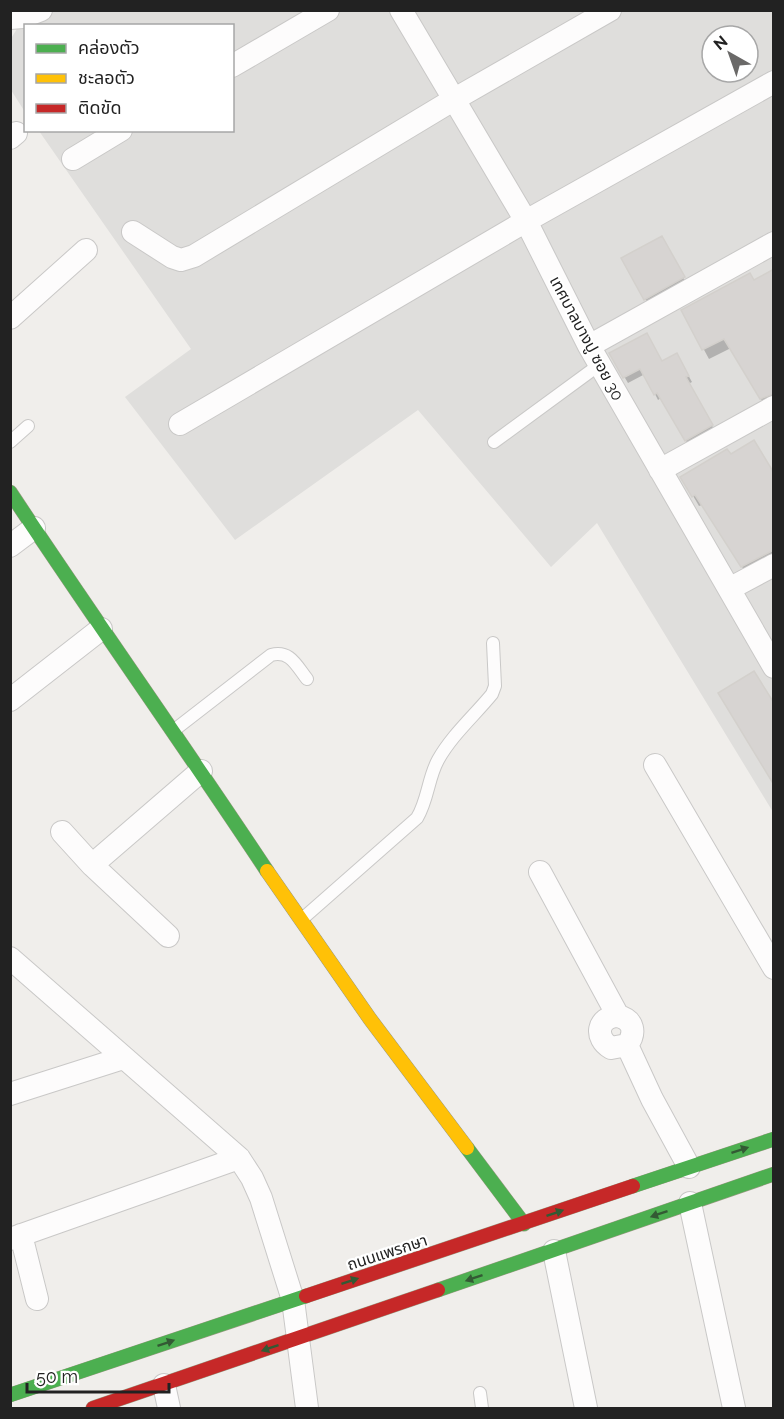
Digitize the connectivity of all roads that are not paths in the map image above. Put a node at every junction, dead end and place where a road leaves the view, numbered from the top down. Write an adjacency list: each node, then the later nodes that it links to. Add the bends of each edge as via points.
1 (41, 10): 5 (street)
2 (328, 10): 6 (street)
3 (401, 10): 8 (street, เทศบาลบางปู ซอย 30)
4 (610, 10): 8 (street)
5 (10, 18)
6 (234, 65)
7 (774, 82): 11 (street)
8 (453, 100): 11 (street, เทศบาลบางปู ซอย 30); 12 (street, via 194,255 181,260 172,257)
9 (118, 132): 10 (street)
10 (73, 159)
11 (526, 221): 16 (street, เทศบาลบางปู ซอย 30); 18 (street)
12 (133, 232)
13 (774, 243): 16 (street)
14 (86, 250): 15 (street)
15 (10, 318)
16 (594, 355): 21 (lane); 22 (street, เทศบาลบางปู ซอย 30)
17 (774, 407): 22 (street)
18 (180, 424)
19 (28, 426): 20 (lane)
20 (10, 442)
21 (494, 442)
22 (660, 470): 27 (street, เทศบาลบางปู ซอย 30)
23 (10, 492): 24 (main road)
24 (34, 528): 25 (street); 28 (main road)
25 (10, 546)
26 (774, 565): 27 (street)
27 (729, 589): 30 (street, เทศบาลบางปู ซอย 30)
28 (101, 629): 32 (street); 33 (main road)
29 (493, 643): 39 (lane, via 492,694 446,747 417,818)
30 (774, 667)
31 (307, 679): 33 (lane, via 286,654 271,655)
32 (10, 700)
33 (173, 731): 35 (main road)
34 (655, 765): 42 (street)
35 (201, 771): 37 (street); 39 (main road)
36 (62, 832): 37 (street)
37 (92, 864): 40 (street)
38 (540, 872): 47 (street, via 618,1016 628,1021 633,1030 627,1045)
39 (300, 921): 50 (main road)
40 (168, 936)
41 (10, 958): 43 (street)
42 (774, 968)
43 (123, 1058): 44 (street); 46 (street)
44 (10, 1094)
45 (774, 1139): 47 (main road, ถนนแพรกษา, one-way to 45)
46 (239, 1158): 51 (street); 54 (street, via 261,1198)
47 (689, 1167): 50 (main road, ถนนแพรกษา, one-way to 47)
48 (774, 1174): 49 (main road)
49 (690, 1203): 52 (main road, one-way to 52); 64 (street)
50 (524, 1224): 54 (main road, ถนนแพรกษา, one-way to 50)
51 (16, 1237): 53 (street)
52 (554, 1251): 55 (main road, one-way to 55); 63 (street)
53 (37, 1299)
54 (293, 1300): 55 (street); 58 (main road, ถนนแพรกษา, one-way to 54)
55 (298, 1338): 56 (main road, one-way to 56); 61 (street)
56 (164, 1384): 59 (main road); 60 (street)
57 (480, 1392): 62 (lane)
58 (10, 1395)
59 (93, 1408)
60 (169, 1408)
61 (307, 1408)
62 (482, 1408)
63 (586, 1408)
64 (734, 1408)

